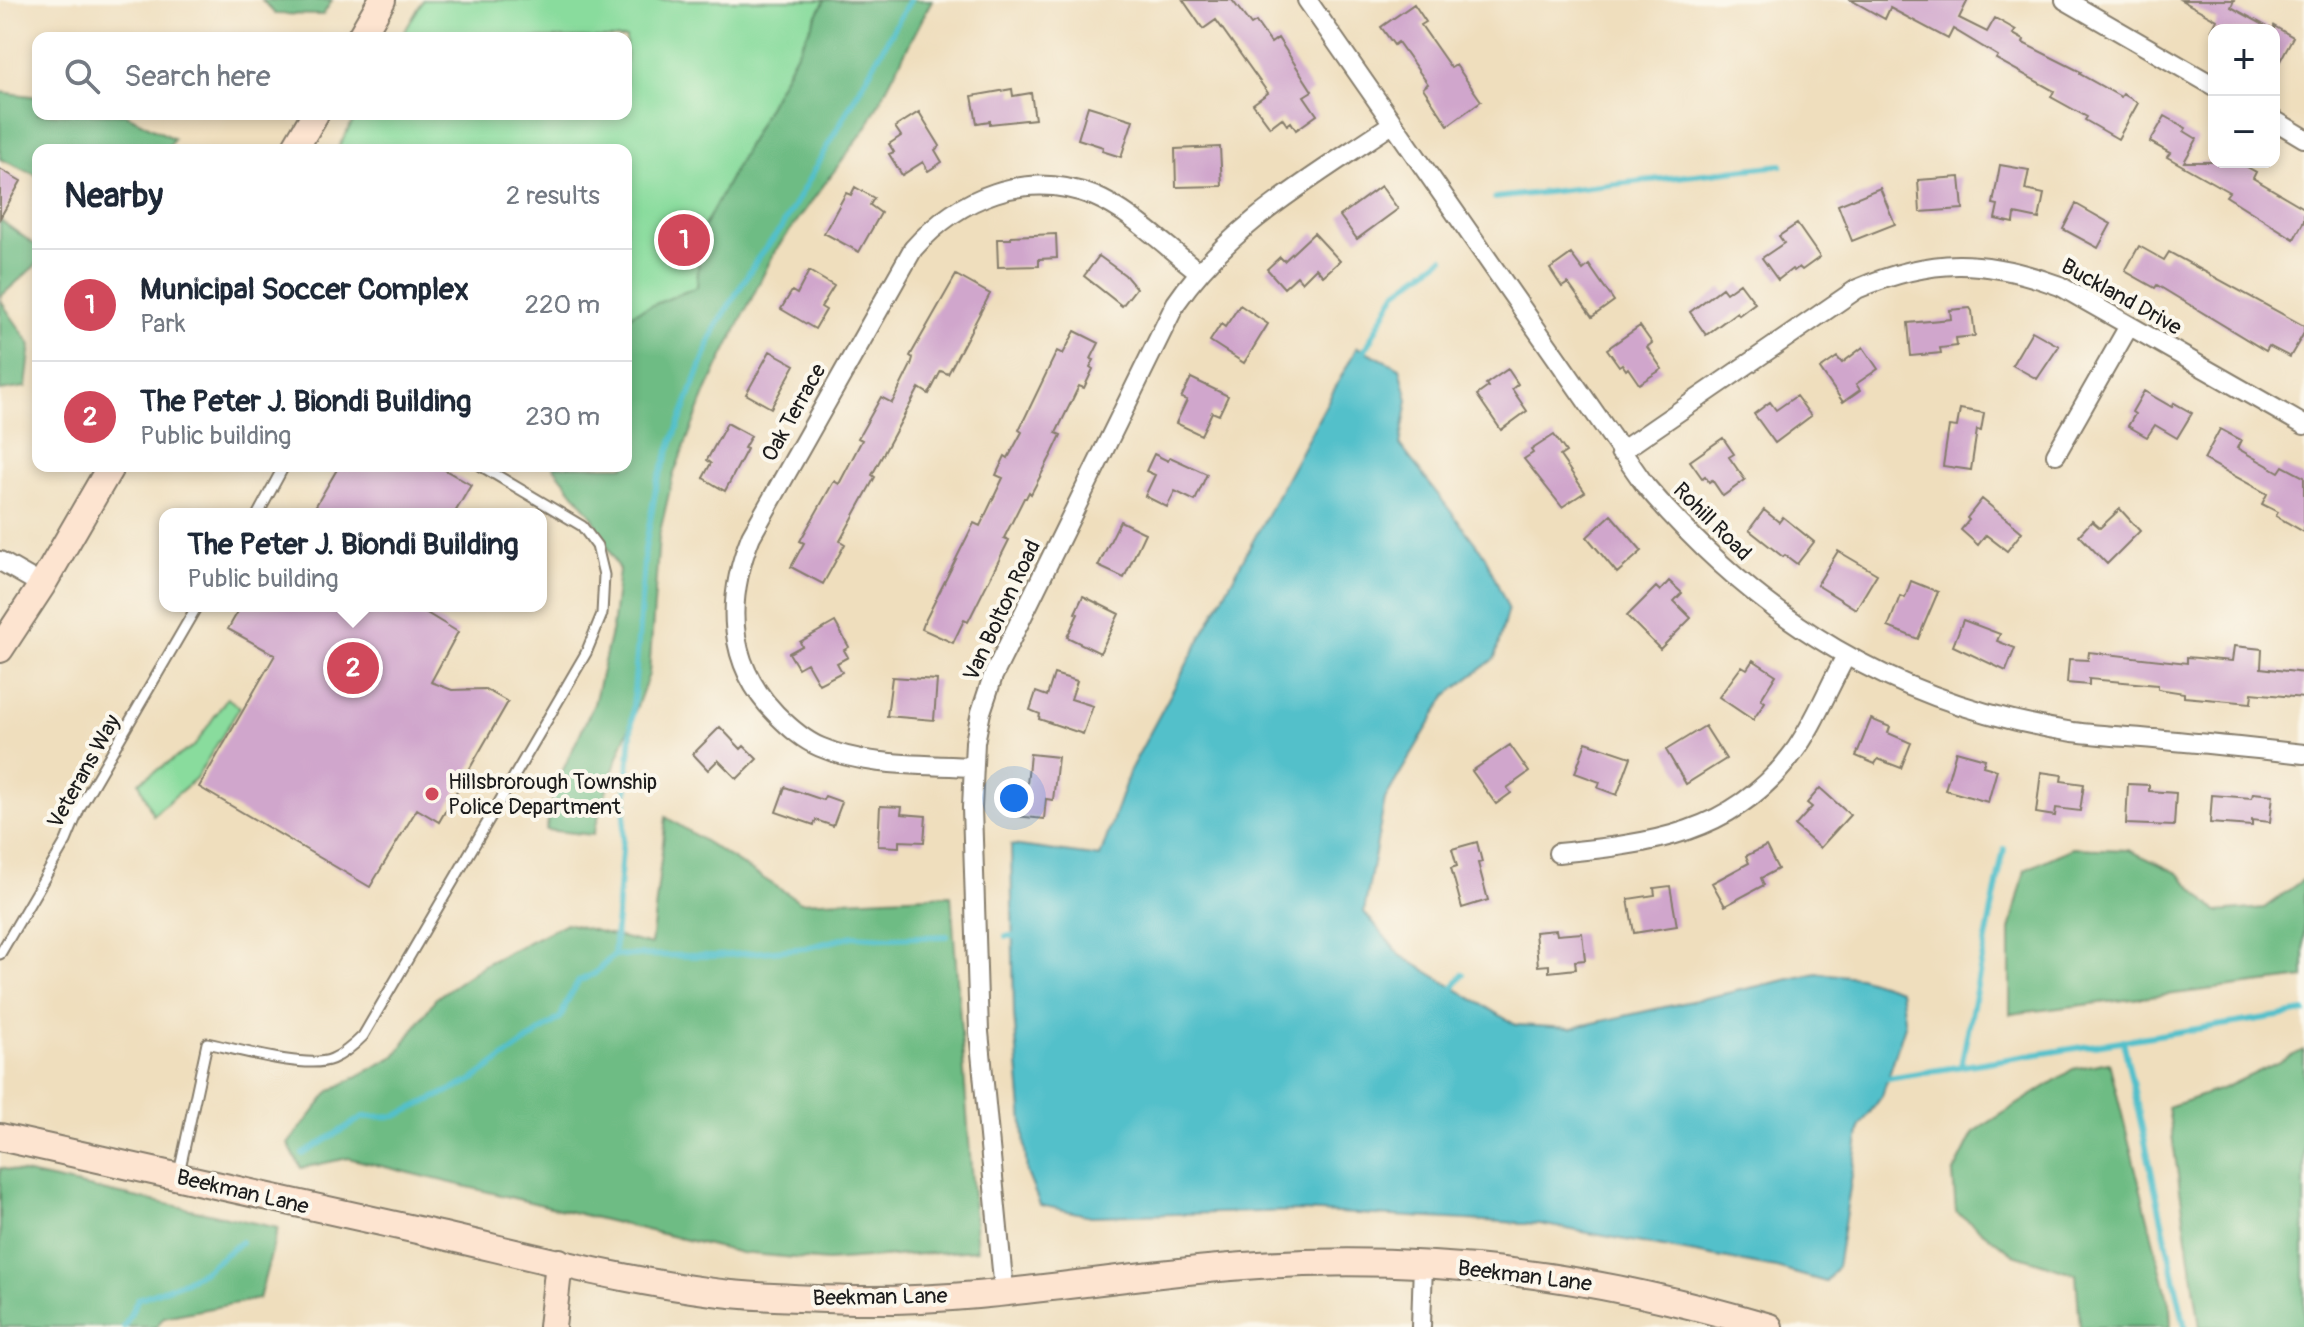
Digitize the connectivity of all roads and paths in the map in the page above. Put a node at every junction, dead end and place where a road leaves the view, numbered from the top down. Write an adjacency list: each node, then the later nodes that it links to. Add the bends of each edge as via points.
1 (382, 0): 4 (street)
2 (1307, 0): 7 (street, Rohill Road)
3 (2065, 0): 5 (street)
4 (363, 32)
5 (2208, 83)
6 (312, 120): 10 (street)
7 (1392, 124): 11 (street, Van Bolton Road, via 1259,216); 14 (street, Rohill Road)
8 (2280, 124): 9 (street)
9 (2304, 138)
10 (298, 144)
11 (1198, 271): 26 (street, Van Bolton Road, via 1176,303 993,676); 26 (street, Oak Terrace, via 1124,214 1094,196 1066,189 1002,190 952,212 913,249 751,536 738,568 735,639 746,672 766,704 819,747 894,762)
12 (2129, 326): 13 (street, Buckland Drive); 14 (street, Buckland Drive, via 2060,286 2014,271 1956,264 1892,274 1823,311); 15 (street)
13 (2304, 425)
14 (1620, 452): 24 (street, Rohill Road, via 1680,526 1723,568)
15 (2056, 454)
16 (108, 472): 21 (street)
17 (281, 472): 19 (lane)
18 (491, 472): 30 (lane, via 582,526 597,546 604,575 602,614 586,653 363,1036 330,1061 306,1063 207,1043)
19 (260, 508)
20 (0, 561): 21 (street)
21 (42, 585): 23 (street)
22 (194, 612): 28 (lane, Veterans Way)
23 (0, 649)
24 (1846, 656): 25 (street, Rohill Road, via 1950,701 2034,725); 27 (street, via 1794,752 1747,800 1664,839)
25 (2304, 754)
26 (973, 767): 33 (street, Van Bolton Road, via 979,1032)
27 (1558, 853)
28 (0, 954)
29 (0, 1137): 30 (street, Beekman Lane)
30 (178, 1177): 31 (street, Beekman Lane)
31 (559, 1262): 33 (street, Beekman Lane, via 734,1294 860,1300); 34 (street)
32 (1423, 1263): 33 (street, Beekman Lane, via 1238,1267); 35 (street); 36 (street, Beekman Lane, via 1591,1283)
33 (1004, 1291)
34 (552, 1327)
35 (1421, 1327)
36 (1769, 1327)

